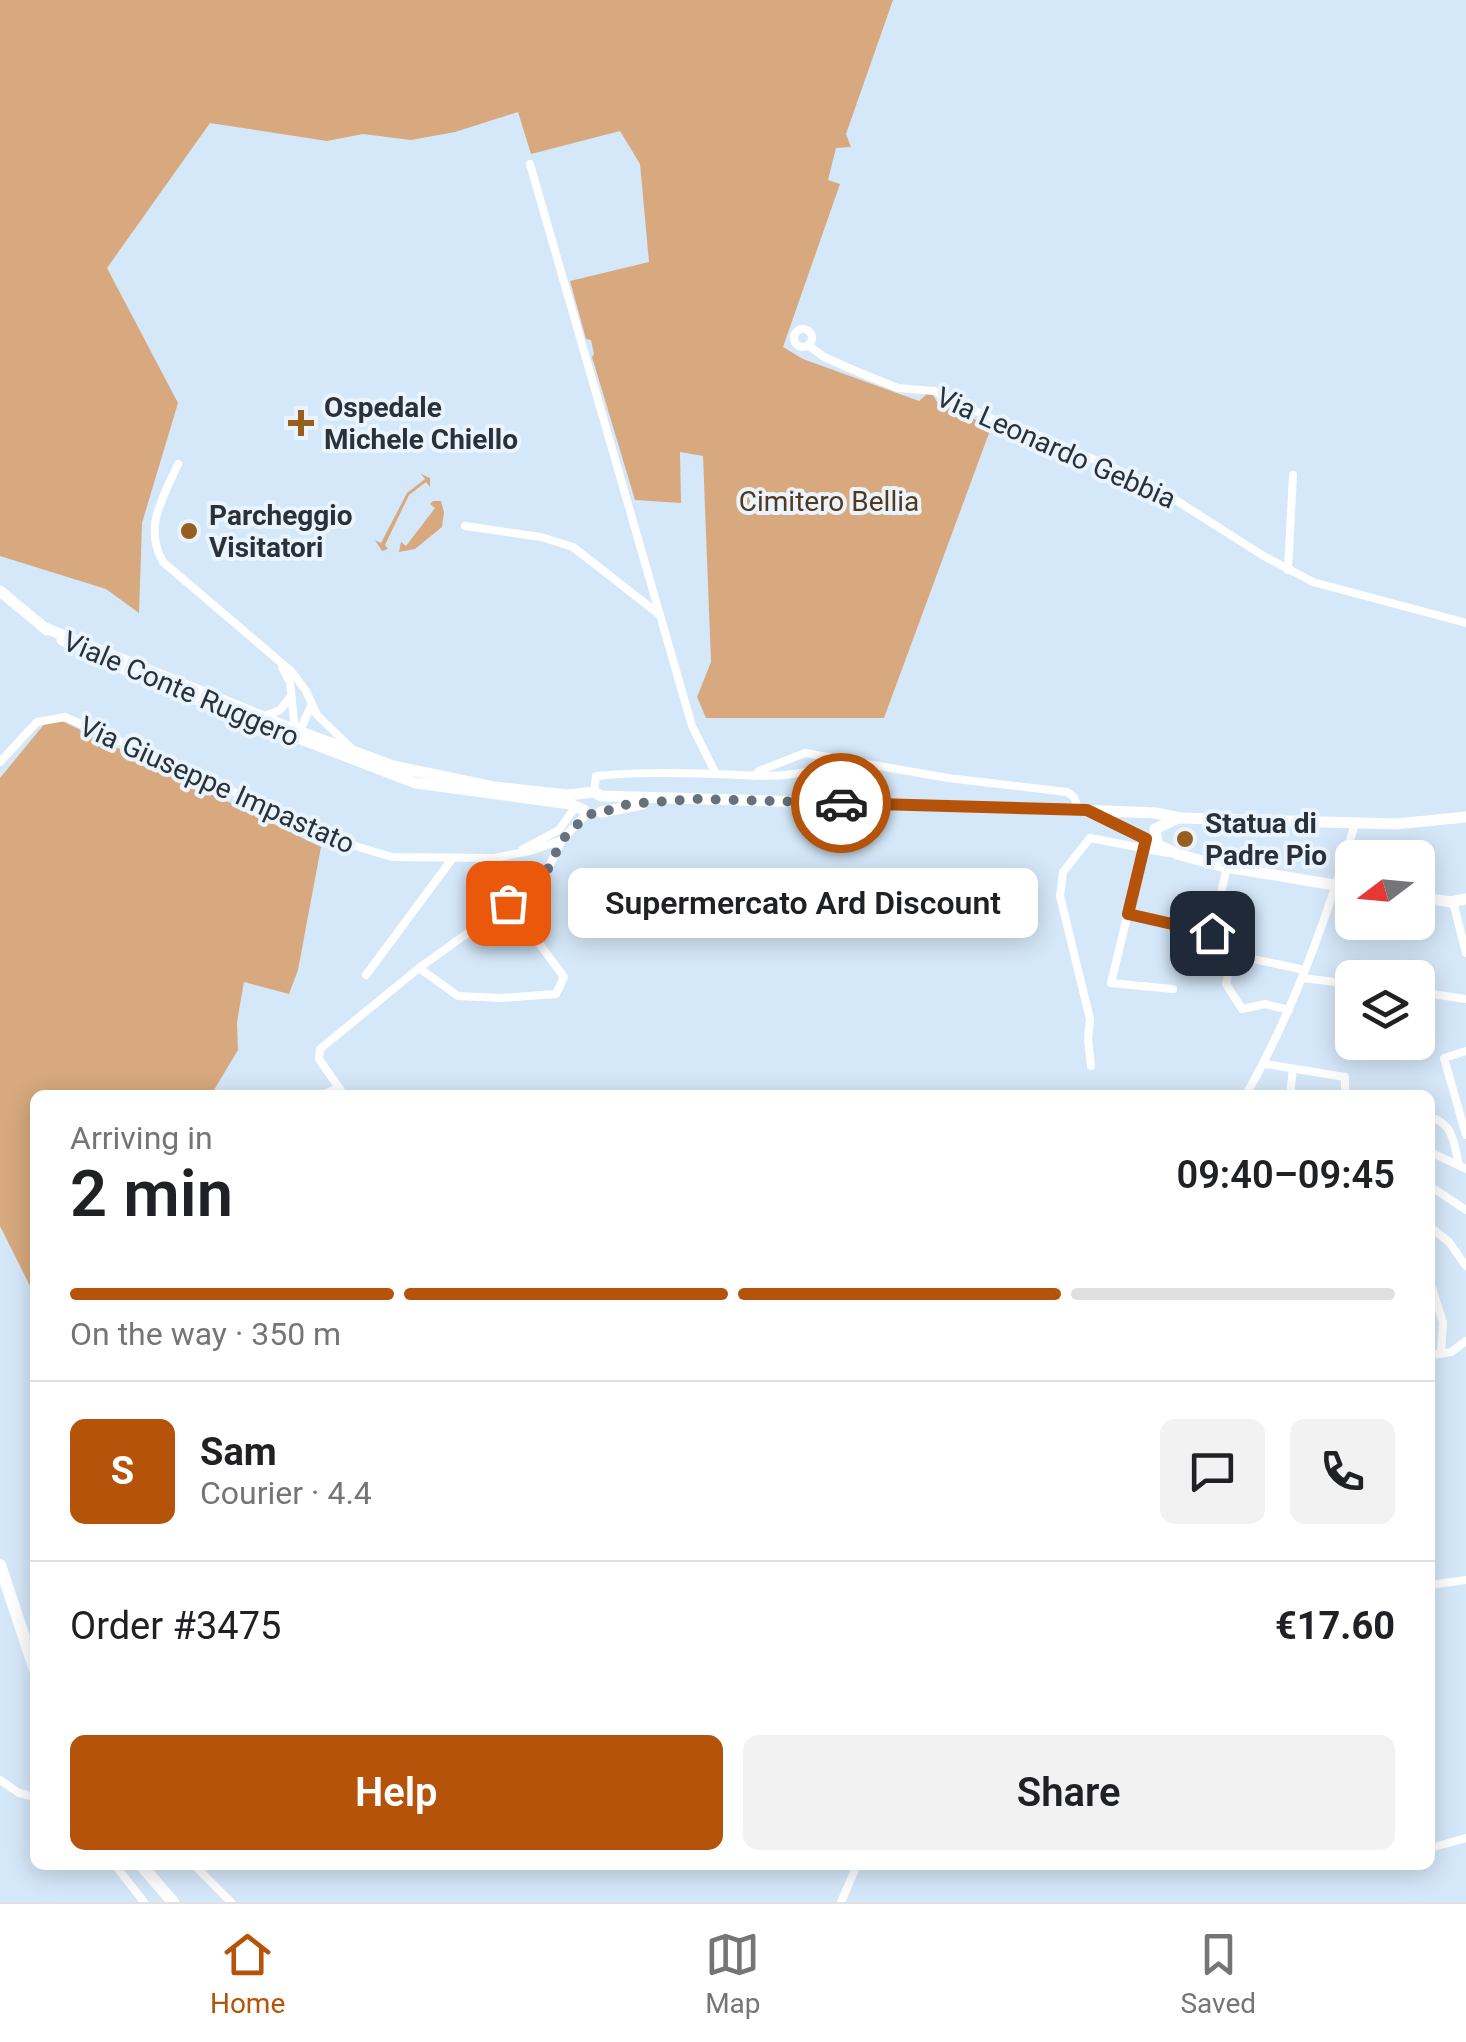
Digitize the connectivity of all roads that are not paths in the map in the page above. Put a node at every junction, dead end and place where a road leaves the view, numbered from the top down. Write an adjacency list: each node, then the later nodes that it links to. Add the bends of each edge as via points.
1 (530, 164): 8 (street)
2 (808, 345): 6 (street, Via Leonardo Gebbia, via 858,372 898,388 934,391 1152,485)
3 (178, 464): 11 (street, via 154,520 157,552 168,569)
4 (1293, 475): 6 (street)
5 (465, 526): 8 (street, via 574,547)
6 (1288, 570): 9 (street, Via Leonardo Gebbia, via 1352,595)
7 (0, 591): 10 (main road)
8 (660, 615): 21 (street, via 692,726)
9 (1466, 624)
10 (43, 627): 12 (main road, Viale Conte Ruggero, via 74,648); 15 (main road, Viale Conte Ruggero)
11 (276, 658): 13 (street); 14 (street, via 301,682)
12 (163, 686): 16 (street); 20 (main road, Viale Conte Ruggero)
13 (291, 696): 15 (street, via 280,710); 16 (street)
14 (310, 702): 16 (street, via 309,715); 17 (street)
15 (262, 716): 16 (main road, Viale Conte Ruggero)
16 (295, 730): 17 (main road, Viale Conte Ruggero); 20 (street)
17 (357, 753): 23 (main road, Viale Conte Ruggero, via 427,775)
18 (837, 760): 22 (street, via 804,774); 22 (street, via 805,753); 24 (street, via 1067,792)
19 (0, 762): 32 (street, Via Giuseppe Impastato, via 37,722 65,717 328,838 392,857)
20 (374, 769): 23 (main road, Viale Conte Ruggero, via 440,788)
21 (716, 774): 22 (street); 23 (street, via 596,776)
22 (754, 776)
23 (589, 803): 24 (main road, via 697,799); 28 (street); 31 (street, via 551,836)
24 (1083, 810): 26 (main road); 30 (main road)
25 (1466, 817): 27 (main road)
26 (1180, 818): 27 (main road); 30 (main road, via 1155,829)
27 (1355, 824): 29 (street)
28 (562, 840): 31 (street); 39 (street, via 543,879)
29 (1350, 840)
30 (1148, 844): 33 (main road); 40 (street); 54 (street, via 1090,838 1067,864 1060,896 1090,1018)
31 (509, 855): 32 (street, Via Giuseppe Impastato)
32 (452, 860): 46 (street)
33 (1227, 867): 34 (main road); 40 (street, via 1212,933)
34 (1335, 886)
35 (1335, 889): 45 (street)
36 (1435, 900): 37 (main road)
37 (1451, 902): 38 (main road); 42 (street)
38 (1466, 902)
39 (508, 903): 43 (street); 43 (street, via 564,976 556,994 458,996)
40 (1128, 914): 48 (street, via 1111,983)
41 (1225, 953): 45 (street)
42 (1466, 953)
43 (419, 968): 56 (street, via 320,1050)
44 (1229, 970): 51 (street, via 1226,984 1242,1009 1264,1004)
45 (1303, 974): 47 (street); 51 (street)
46 (366, 975)
47 (1335, 981)
48 (1173, 989)
49 (1435, 994): 50 (street)
50 (1466, 999)
51 (1289, 1010): 53 (street)
52 (1466, 1051): 61 (street, via 1444,1058)
53 (1265, 1064): 55 (street); 57 (street)
54 (1092, 1066)
55 (1293, 1070): 58 (street); 59 (street, via 1344,1077)
56 (340, 1090)
57 (1249, 1090)
58 (1291, 1090)
59 (1345, 1090)
60 (1435, 1119): 63 (street, via 1448,1128)
61 (1466, 1136)
62 (1435, 1154): 63 (street)
63 (1462, 1166)
64 (1435, 1189): 65 (street)
65 (1466, 1210)
66 (1435, 1231): 67 (street)
67 (1466, 1266)
68 (1435, 1297): 70 (street, via 1443,1322)
69 (1466, 1341): 70 (street)
70 (1441, 1354): 71 (street)
71 (1435, 1355)
72 (0, 1565): 75 (main road)
73 (1466, 1580): 74 (street)
74 (1435, 1584)
75 (30, 1655)
76 (0, 1780): 77 (street)
77 (30, 1795)
78 (1466, 1838): 79 (street)
79 (1435, 1847)
80 (119, 1870): 84 (street)
81 (144, 1870): 85 (main road)
82 (199, 1870): 86 (street)
83 (855, 1870): 87 (street)
84 (142, 1901)
85 (173, 1902)
86 (231, 1902)
87 (841, 1902)

